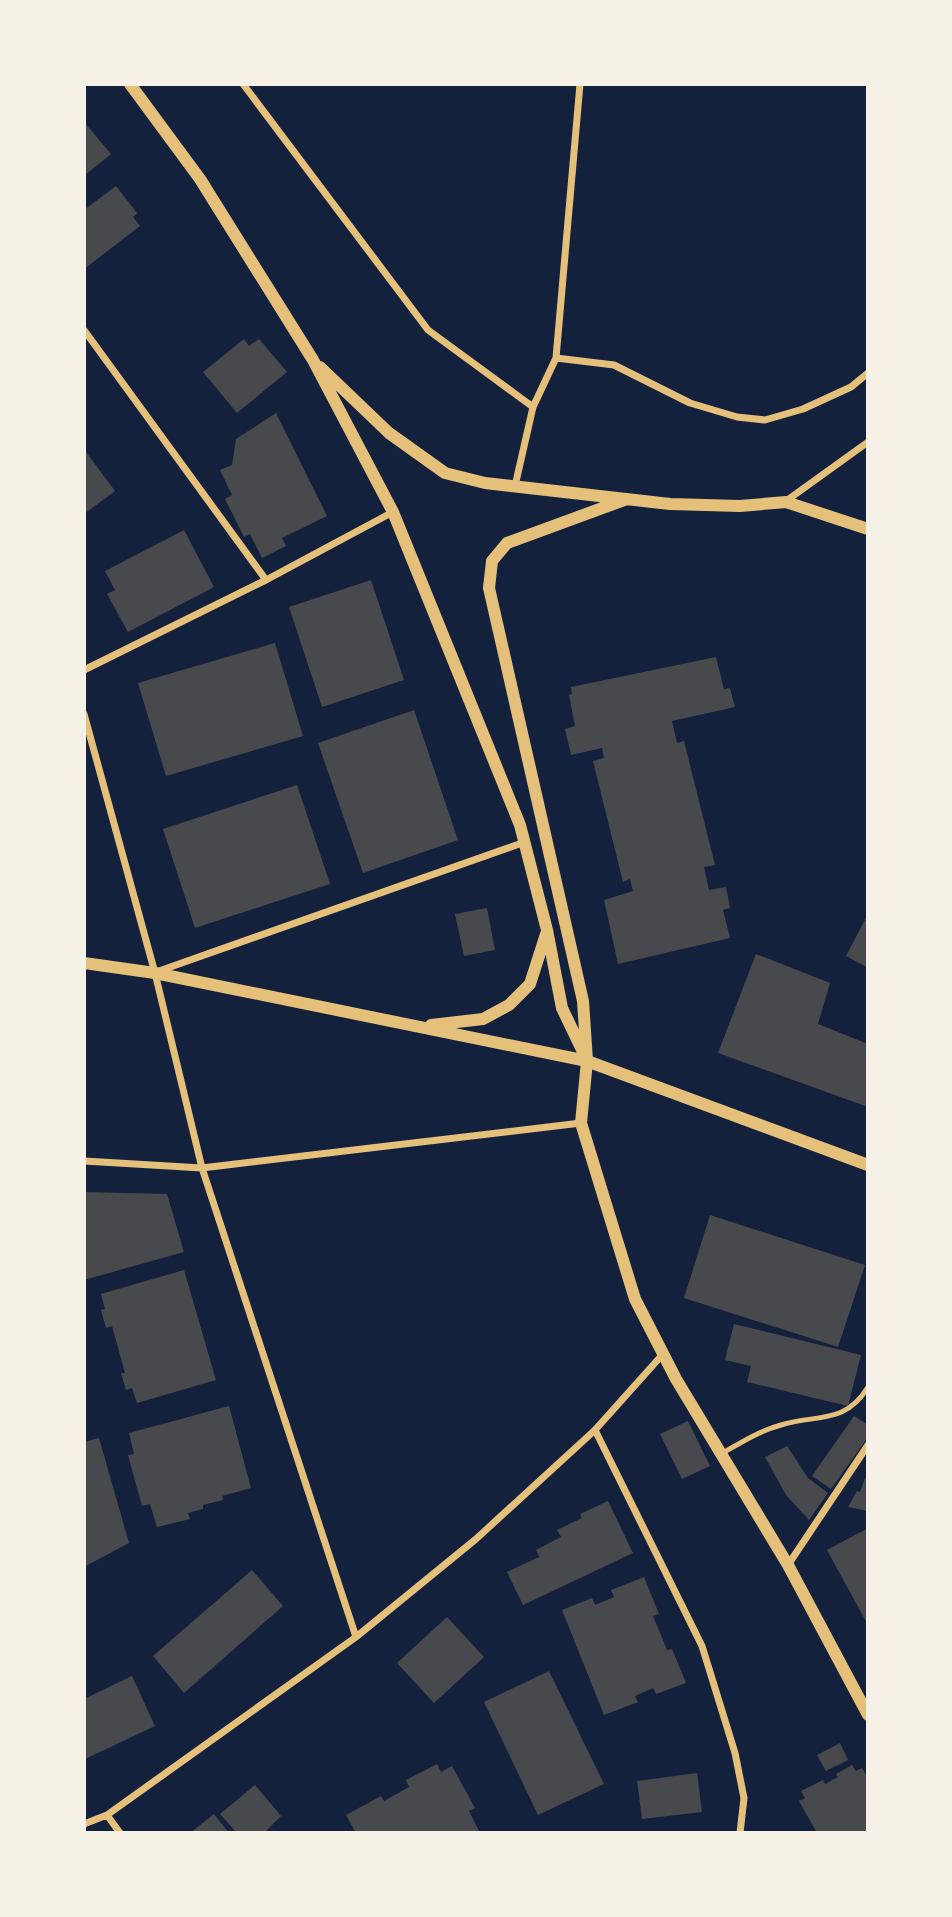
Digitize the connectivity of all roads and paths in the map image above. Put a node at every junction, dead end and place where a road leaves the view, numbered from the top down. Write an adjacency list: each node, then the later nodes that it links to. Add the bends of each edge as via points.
1 (130, 84): 6 (street, via 200,179)
2 (243, 84): 8 (street, via 428,330)
3 (580, 84): 5 (street)
4 (84, 330): 15 (street)
5 (556, 358): 7 (street, via 614,365 690,403 765,420 803,409 851,387); 8 (street)
6 (313, 359): 10 (street, via 389,433 445,473); 13 (street)
7 (868, 373)
8 (533, 407): 10 (street)
9 (868, 442): 12 (street)
10 (515, 486): 11 (street)
11 (627, 499): 12 (street, via 740,506); 23 (street, via 508,543 492,561 489,588 583,1001)
12 (786, 502): 14 (street)
13 (393, 512): 15 (street); 18 (street)
14 (868, 529)
15 (266, 580): 16 (street)
16 (84, 670)
17 (84, 714): 21 (street)
18 (525, 842): 19 (street); 21 (street)
19 (547, 930): 22 (street, via 530,984 509,1005 484,1019); 23 (street, via 562,1008)
20 (84, 963): 21 (street)
21 (155, 973): 22 (street); 27 (street)
22 (417, 1026): 23 (street)
23 (587, 1061): 24 (street); 26 (street)
24 (581, 1123): 27 (street); 28 (street, via 635,1299)
25 (84, 1161): 27 (street)
26 (868, 1165)
27 (202, 1168): 34 (street)
28 (663, 1354): 30 (street); 32 (street)
29 (868, 1387): 32 (lane, via 847,1410 832,1417 781,1424)
30 (596, 1430): 34 (street, via 476,1539); 39 (street, via 702,1646 735,1753 744,1798)
31 (868, 1446): 33 (street)
32 (721, 1454): 33 (street)
33 (788, 1565): 35 (street)
34 (356, 1637): 36 (street)
35 (868, 1715)
36 (107, 1815): 37 (street); 38 (street)
37 (84, 1824)
38 (120, 1833)
39 (740, 1833)

